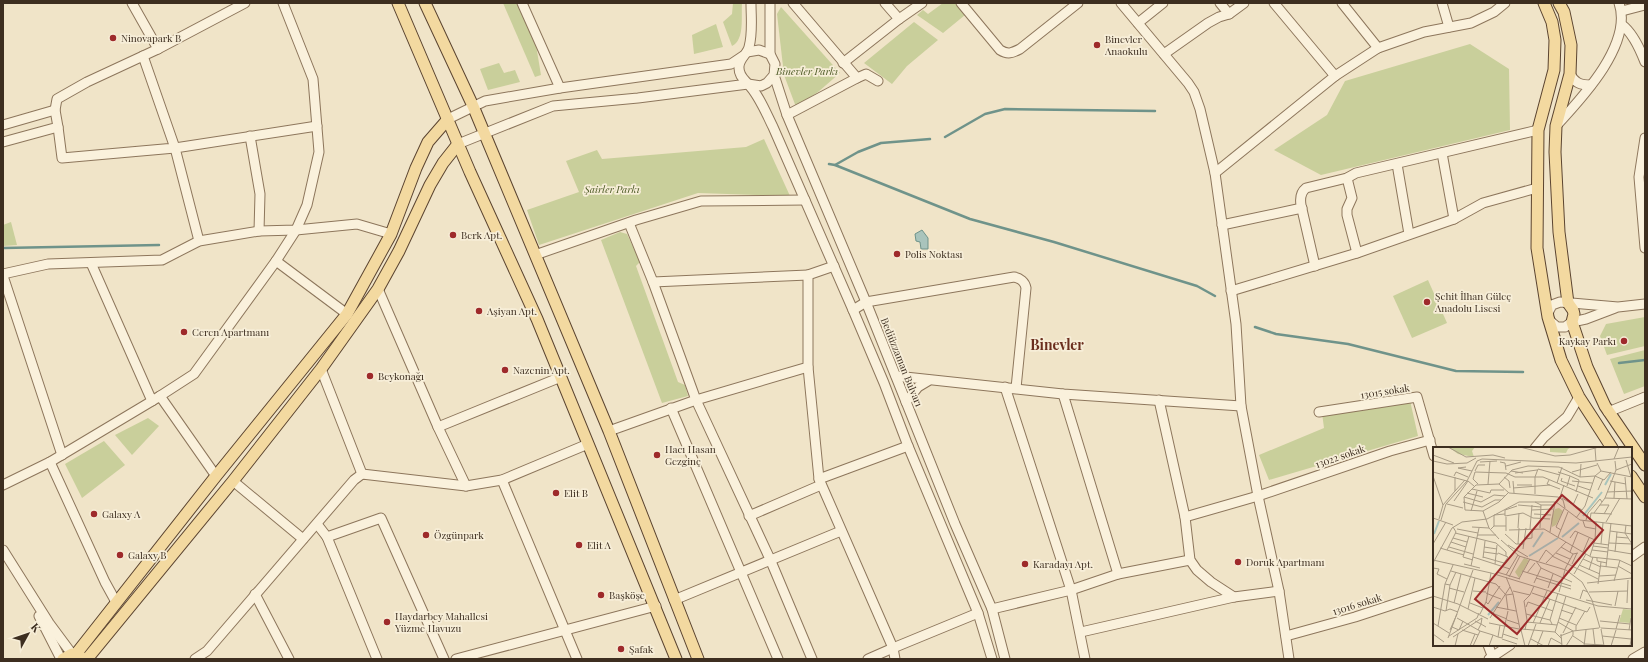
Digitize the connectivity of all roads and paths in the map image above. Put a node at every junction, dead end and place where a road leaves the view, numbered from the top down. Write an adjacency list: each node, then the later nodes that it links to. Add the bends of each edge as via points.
1 (132, 3): 32 (street)
2 (245, 3): 32 (street)
3 (283, 3): 54 (street, via 313,79)
4 (398, 3): 47 (main road)
5 (425, 3): 48 (main road)
6 (522, 3): 46 (street)
7 (751, 3): 33 (street, via 751,39)
8 (770, 3): 34 (street)
9 (793, 3): 38 (street)
10 (885, 3): 27 (street)
11 (922, 3): 27 (street)
12 (961, 3): 13 (street, via 1000,50 1010,54)
13 (1078, 3)
14 (1121, 3): 28 (street)
15 (1163, 3): 28 (street)
16 (1220, 3): 26 (street)
17 (1244, 3): 26 (street)
18 (1274, 3): 41 (street)
19 (1442, 3): 30 (street)
20 (1544, 3): 56 (main road, via 1552,22 1555,40 1554,70)
21 (1559, 3): 39 (main road, via 1564,12 1571,45)
22 (1347, 4): 31 (street)
23 (1503, 4): 30 (street, via 1494,12 1471,23)
24 (1645, 5): 25 (street)
25 (1620, 7): 29 (street)
26 (1229, 14): 35 (street, via 1208,23)
27 (899, 19): 38 (street)
28 (1138, 23): 35 (street)
29 (1622, 25): 37 (street, via 1641,51); 45 (street, via 1616,47)
30 (1449, 27): 31 (street, via 1424,32)
31 (1378, 48): 41 (street)
32 (158, 49): 36 (street)
33 (745, 54): 34 (street, via 760,50); 44 (street, via 739,68 743,80); 46 (street, via 731,64)
34 (770, 54): 40 (street, via 775,64)
35 (1164, 54): 68 (street, via 1194,92)
36 (143, 56): 49 (street, via 57,99); 63 (street)
37 (1645, 62)
38 (843, 63): 42 (street)
39 (1570, 74): 45 (street, via 1578,84); 55 (main road)
40 (774, 75): 44 (street, via 761,86); 50 (street, Bediüzzaman Bulvarı)
41 (1335, 76): 68 (street)
42 (857, 78): 43 (street, via 866,74); 50 (street)
43 (878, 80)
44 (748, 84): 57 (street, via 553,106); 72 (street, via 762,104)
45 (1590, 85): 55 (street)
46 (560, 88): 48 (street, via 485,101)
47 (440, 100): 51 (main road); 58 (main road)
48 (473, 106): 51 (street); 57 (main road)
49 (55, 110): 52 (street); 53 (street)
50 (787, 115): 94 (street, Bediüzzaman Bulvarı)
51 (448, 119): 58 (main road); 62 (main road)
52 (3, 125)
53 (58, 126): 61 (street); 63 (street, via 62,158)
54 (317, 126): 59 (street); 77 (street, via 319,152 307,205)
55 (1556, 126): 95 (main road, via 1559,232)
56 (1538, 130): 64 (street); 71 (main road)
57 (484, 133): 62 (street); 84 (main road)
58 (434, 135): 79 (main road, via 416,168)
59 (250, 136): 63 (street); 78 (street, via 260,194)
60 (1645, 138): 69 (street)
61 (3, 142)
62 (458, 144): 65 (main road); 67 (main road)
63 (174, 148): 81 (street)
64 (1442, 154): 66 (street); 74 (street)
65 (443, 163): 67 (main road, via 448,160 458,161); 92 (main road)
66 (1397, 164): 70 (street, via 1356,173); 80 (street)
67 (470, 172): 105 (main road)
68 (1215, 173): 76 (street)
69 (1642, 177): 82 (street)
70 (1347, 178): 73 (street, via 1306,188 1301,198); 83 (street, via 1352,198 1347,215)
71 (1537, 188): 74 (street, via 1483,203); 100 (main road, via 1537,248)
72 (805, 200): 75 (street, via 701,201); 87 (street)
73 (1302, 208): 76 (street); 88 (street)
74 (1454, 219): 80 (street)
75 (629, 223): 84 (street); 91 (street)
76 (1222, 225): 93 (street)
77 (296, 230): 78 (street); 79 (street, via 357,224); 85 (street)
78 (259, 231): 81 (street)
79 (391, 234): 99 (main road)
80 (1409, 234): 83 (street)
81 (199, 241): 86 (street, via 162,260)
82 (1645, 248)
83 (1358, 253): 88 (street)
84 (535, 255): 121 (main road)
85 (276, 261): 99 (street); 112 (street, via 194,374)
86 (91, 263): 89 (street, via 48,264); 112 (street)
87 (834, 266): 90 (street); 98 (street)
88 (1315, 266): 93 (street)
89 (3, 275): 128 (street)
90 (808, 275): 91 (street); 102 (street)
91 (653, 282): 113 (street)
92 (378, 289): 103 (main road); 120 (street)
93 (1231, 291): 116 (street, via 1238,343)
94 (866, 302): 98 (street); 104 (street, Bediüzzaman Bulvarı); 108 (street, via 1019,278 1026,288)
95 (1568, 303): 97 (street); 100 (street, via 1556,303 1549,309); 101 (main road, via 1574,314)
96 (1645, 304): 97 (street)
97 (1618, 307): 101 (street)
98 (853, 310): 124 (street)
99 (347, 314): 132 (main road)
100 (1549, 317): 101 (street, via 1553,325 1561,327); 110 (main road, via 1561,360)
101 (1572, 322): 119 (main road, via 1587,367)
102 (808, 367): 113 (street); 136 (street)
103 (321, 369): 131 (street); 135 (main road)
104 (896, 376): 106 (street); 115 (street, Bediüzzaman Bulvarı)
105 (561, 377): 120 (street); 123 (main road)
106 (928, 381): 107 (street); 115 (street, via 918,387)
107 (1005, 387): 108 (street); 154 (street)
108 (1016, 388): 109 (street)
109 (1063, 394): 114 (street); 153 (street)
110 (1579, 397): 125 (street, via 1567,417); 126 (main road)
111 (1645, 397): 119 (street)
112 (156, 399): 128 (street); 132 (street)
113 (696, 400): 117 (street); 141 (street)
114 (1159, 400): 116 (street); 142 (street)
115 (906, 402): 162 (street, Bediüzzaman Bulvarı)
116 (1241, 406): 139 (street)
117 (671, 408): 121 (street); 152 (street)
118 (1319, 412): 122 (street, 13015 sokak, via 1418,397)
119 (1608, 412): 129 (main road)
120 (438, 427): 138 (street)
121 (609, 430): 159 (main road)
122 (1430, 440): 127 (street, 13015 sokak); 139 (street, 13022 sokak)
123 (588, 444): 134 (street); 161 (main road)
124 (908, 446): 136 (street); 163 (street)
125 (1536, 447)
126 (1611, 447)
127 (1433, 452)
128 (62, 455): 130 (street)
129 (1643, 458)
130 (50, 462): 137 (street); 160 (street)
131 (362, 474): 138 (street); 143 (street)
132 (216, 476): 160 (main road)
133 (1632, 478): 140 (main road)
134 (502, 480): 138 (street); 164 (street)
135 (233, 481): 146 (street); 173 (main road)
136 (820, 482): 141 (street); 144 (street)
137 (3, 485)
138 (466, 486)
139 (1258, 496): 142 (street, 13022 sokak); 155 (street)
140 (1645, 497)
141 (749, 516): 150 (street)
142 (1185, 517): 151 (street)
143 (317, 524): 145 (street); 146 (street)
144 (841, 530): 150 (street); 169 (street)
145 (327, 537): 176 (street); 177 (street, via 381,518)
146 (303, 539): 157 (street)
147 (1645, 547): 149 (street)
148 (3, 550): 171 (street)
149 (1632, 556)
150 (770, 559): 152 (street); 183 (street)
151 (1190, 560): 153 (street); 158 (street, via 1211,582)
152 (741, 571): 159 (street); 182 (street)
153 (1118, 574): 154 (street)
154 (1071, 590): 162 (street); 165 (street)
155 (1279, 591): 158 (street); 166 (street)
156 (1433, 591): 166 (street, 13016 sokak)
157 (255, 594): 174 (street, via 206,651); 175 (street)
158 (1234, 597): 165 (street)
159 (674, 600): 181 (main road)
160 (116, 602): 171 (main road)
161 (656, 606): 164 (street); 180 (main road)
162 (992, 609): 187 (street, Bediüzzaman Bulvarı)
163 (978, 613): 169 (street); 186 (street)
164 (564, 629): 178 (street); 179 (street)
165 (1080, 632): 188 (street)
166 (1286, 636): 189 (street)
167 (1488, 646): 172 (street)
168 (1509, 646): 172 (street)
169 (892, 648): 184 (street); 185 (street)
170 (1645, 652): 190 (street)
171 (71, 657)
172 (1491, 658)
173 (87, 659)
174 (195, 659)
175 (289, 659)
176 (377, 659)
177 (444, 659)
178 (456, 659)
179 (577, 659)
180 (676, 659)
181 (698, 659)
182 (778, 659)
183 (812, 659)
184 (868, 659)
185 (895, 659)
186 (992, 659)
187 (1005, 659)
188 (1085, 659)
189 (1289, 659)
190 (1633, 659)

